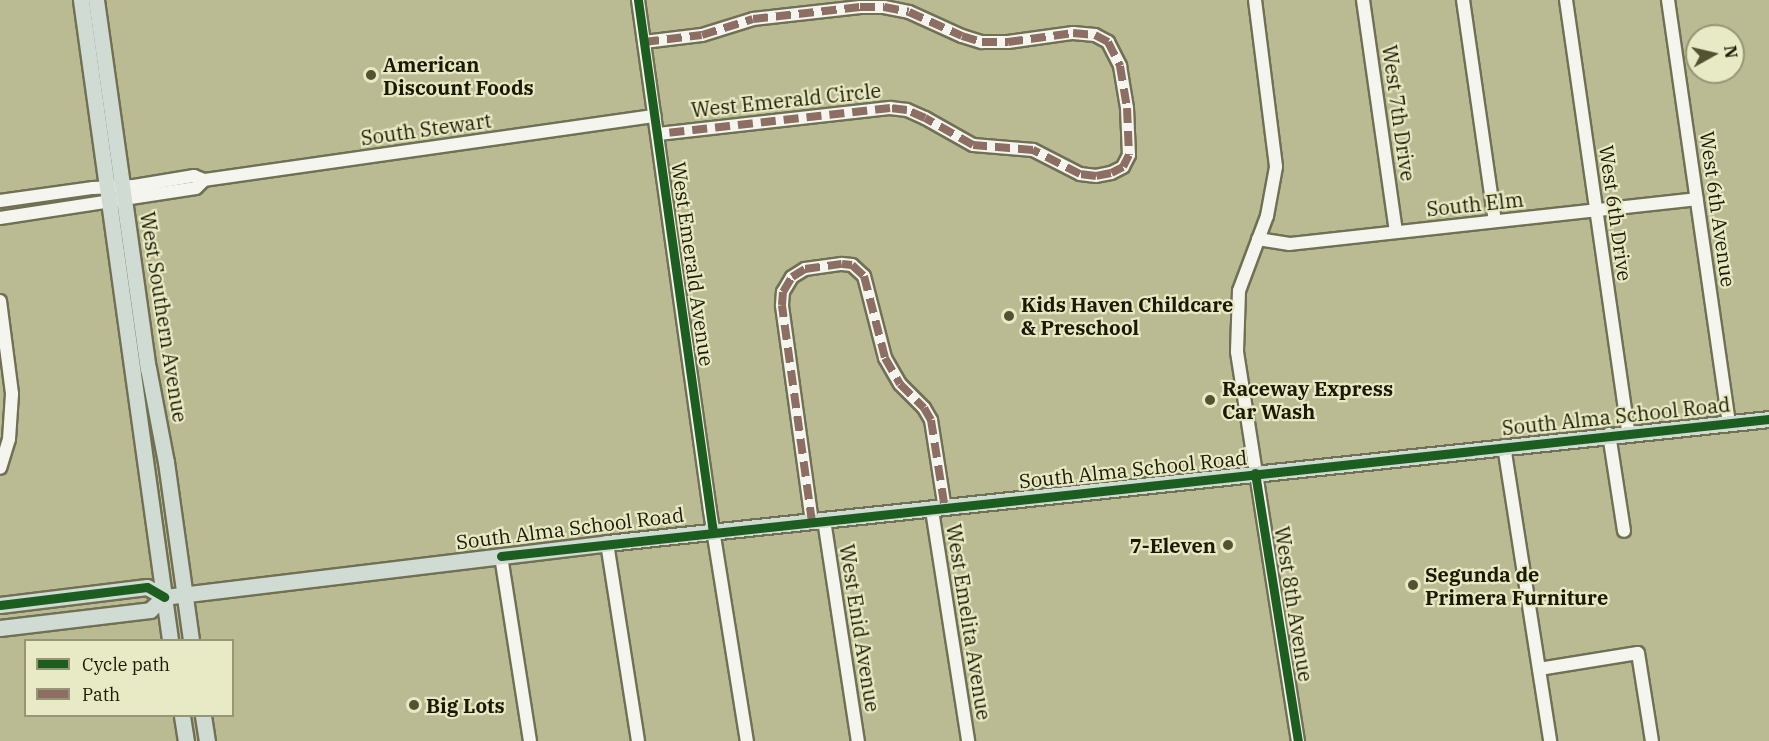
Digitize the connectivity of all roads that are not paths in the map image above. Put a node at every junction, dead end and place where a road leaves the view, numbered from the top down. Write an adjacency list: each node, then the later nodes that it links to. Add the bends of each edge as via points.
1 (81, 0): 12 (main road, West Southern Avenue)
2 (96, 0): 13 (main road, West Southern Avenue)
3 (638, 0): 9 (street, West Emerald Avenue)
4 (1255, 0): 21 (street, West 8th Avenue, via 1276,167 1268,216)
5 (1363, 0): 20 (street, West 7th Drive)
6 (1463, 0): 19 (street)
7 (1566, 0): 17 (street, West 6th Drive)
8 (1668, 0): 14 (street, West 6th Avenue)
9 (644, 42): 10 (street, West Emerald Avenue); 11 (street, West Emerald Circle, via 702,35 753,20 861,7 909,12 982,42 1073,33 1095,35 1108,42 1120,66 1129,155 1123,167 1111,173 1080,174 1033,150 973,145 926,118 890,108)
10 (654, 116): 11 (street, West Emerald Avenue); 13 (street, South Stewart, via 204,180 194,176)
11 (657, 134): 34 (street, West Emerald Avenue)
12 (107, 187): 13 (street, South Stewart); 15 (street, South Stewart); 16 (main road, West Southern Avenue)
13 (124, 193): 16 (street, South Stewart); 37 (main road, West Southern Avenue)
14 (1697, 199): 17 (street, South Elm); 25 (street, West 6th Avenue)
15 (0, 201)
16 (109, 203): 18 (street, South Stewart); 38 (main road, West Southern Avenue)
17 (1596, 210): 19 (street, South Elm); 26 (street, West 6th Drive)
18 (0, 218)
19 (1495, 221): 20 (street, South Elm)
20 (1396, 232): 21 (street, South Elm, via 1290,244)
21 (1258, 239): 30 (street, West 8th Avenue, via 1239,291 1236,326)
22 (830, 266): 31 (street, West Emelita Avenue, via 852,265 864,276 885,358 900,384 931,420); 32 (street, West Enid Avenue, via 805,269 792,277 783,292 782,305)
23 (0, 301): 29 (street, via 12,394 9,439)
24 (1769, 419): 25 (main road, South Alma School Road)
25 (1729, 423): 26 (main road, South Alma School Road)
26 (1628, 432): 27 (main road, South Alma School Road)
27 (1609, 435): 28 (main road, South Alma School Road); 33 (street)
28 (1504, 446): 30 (main road, South Alma School Road); 43 (street)
29 (0, 468)
30 (1256, 473): 31 (main road, South Alma School Road); 53 (street, West 8th Avenue)
31 (938, 509): 32 (main road, South Alma School Road); 52 (street, West Emelita Avenue)
32 (818, 521): 34 (main road, South Alma School Road); 51 (street, West Enid Avenue)
33 (1624, 531)
34 (713, 532): 35 (main road, South Alma School Road); 50 (street, West Emerald Avenue)
35 (607, 543): 36 (main road, South Alma School Road); 49 (street)
36 (501, 556): 37 (main road, South Alma School Road); 48 (street)
37 (184, 595): 38 (main road, South Alma School Road); 42 (main road, West Southern Avenue)
38 (164, 597): 39 (main road, South Alma School Road, via 147,587); 40 (main road, South Alma School Road, via 150,610); 41 (main road, West Southern Avenue)
39 (0, 605)
40 (0, 628)
41 (170, 639)
42 (191, 639)
43 (1539, 669): 54 (street); 55 (street, via 1638,653)
44 (182, 717): 46 (main road)
45 (203, 717): 47 (main road)
46 (186, 741)
47 (207, 741)
48 (530, 741)
49 (638, 741)
50 (747, 741)
51 (858, 741)
52 (968, 741)
53 (1298, 741)
54 (1550, 741)
55 (1652, 741)

